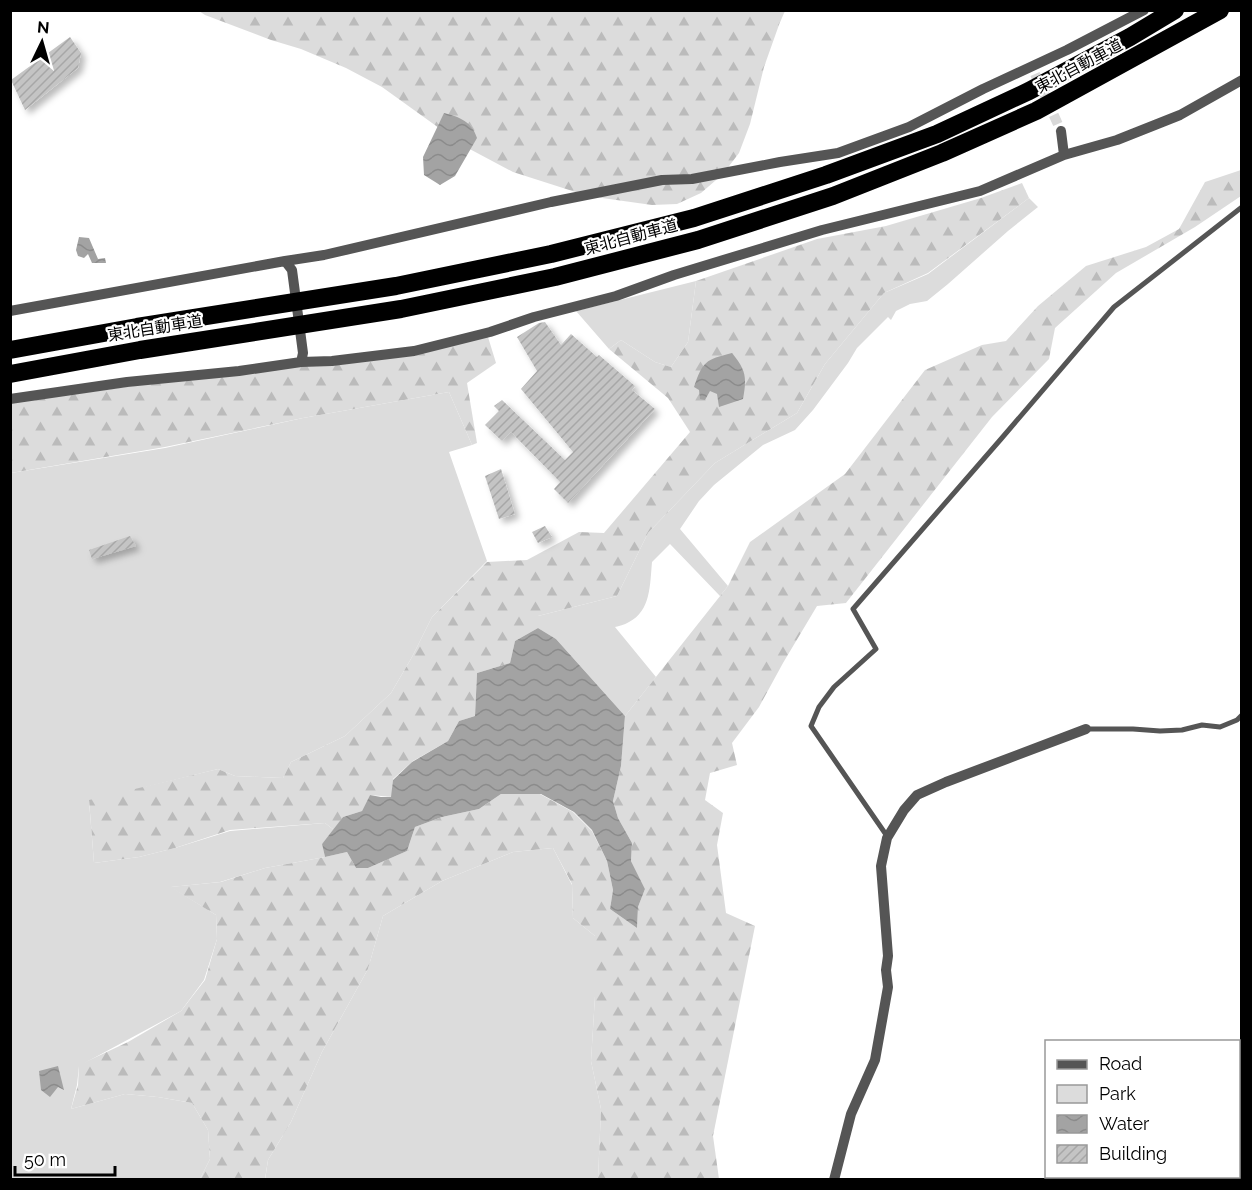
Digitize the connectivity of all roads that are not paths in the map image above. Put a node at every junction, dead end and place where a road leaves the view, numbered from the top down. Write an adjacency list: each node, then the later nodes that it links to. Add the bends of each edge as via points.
1 (1144, 10): 8 (street, via 1034,69 909,127 838,153 692,179 662,180 551,202)
2 (1175, 10): 10 (highway, 東北自動車道, via 1029,91 937,134 694,218 551,254 396,286)
3 (1220, 10): 12 (highway, 東北自動車道, via 1036,111 942,153 833,196 698,240 555,277 401,309)
4 (1242, 80): 6 (street, via 1180,115 1117,140)
5 (1061, 131): 6 (street)
6 (1064, 155): 11 (street, via 980,191 822,230 490,332 414,351 332,361)
7 (1242, 207): 16 (lane, via 1114,307 853,609 876,649 834,687 811,726)
8 (288, 265): 9 (street); 11 (street)
9 (10, 311)
10 (10, 350)
11 (302, 358): 13 (street, via 239,371)
12 (10, 374)
13 (10, 399)
14 (1242, 715): 15 (lane, via 1220,727 1202,725 1160,731)
15 (1086, 729): 16 (street, via 917,795)
16 (887, 838): 17 (street, via 881,866 888,987 875,1060 850,1114)
17 (834, 1179)

